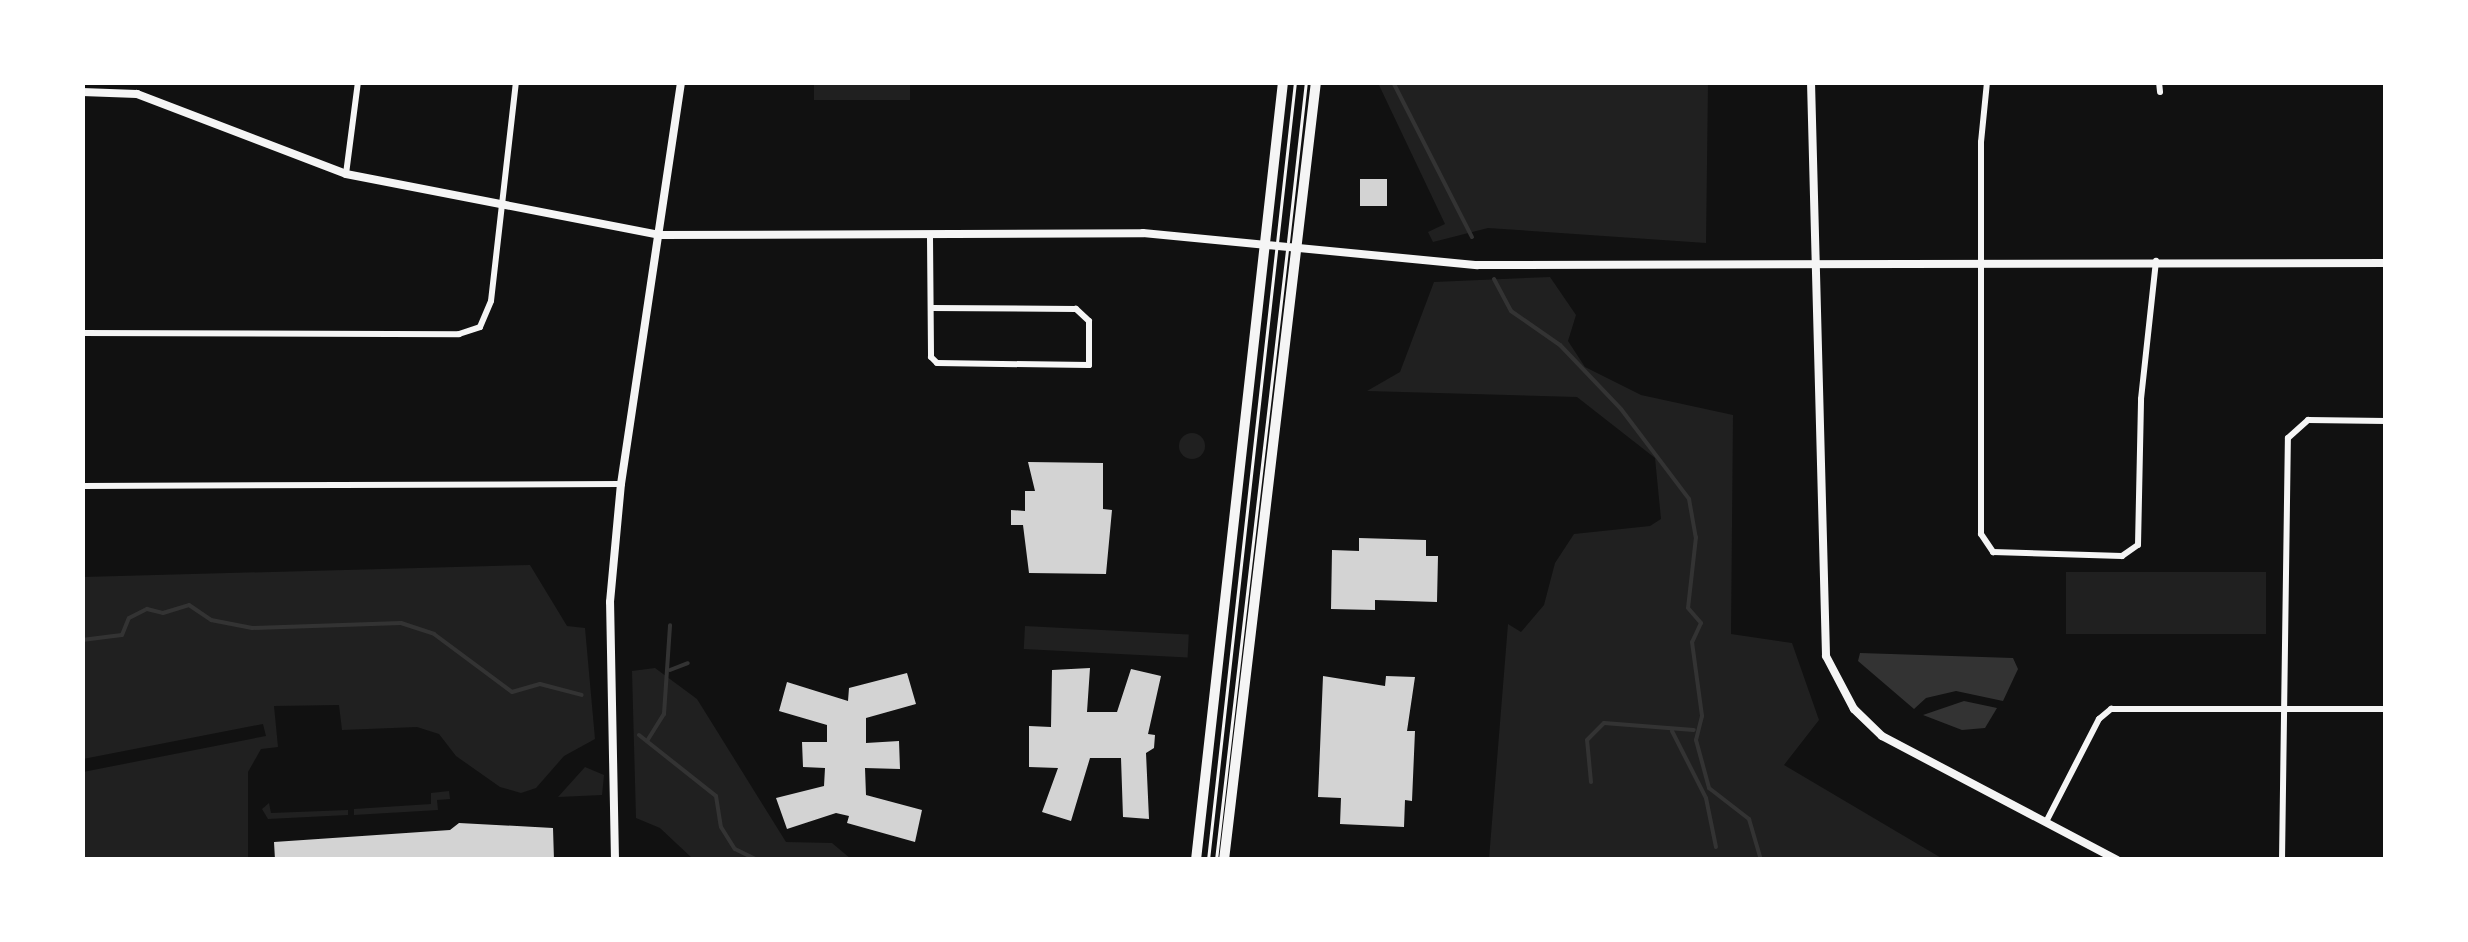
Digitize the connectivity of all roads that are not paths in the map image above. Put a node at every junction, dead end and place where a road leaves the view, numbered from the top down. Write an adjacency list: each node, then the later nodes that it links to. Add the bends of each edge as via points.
1 (358, 82): 13 (street)
2 (516, 82): 14 (street)
3 (681, 82): 15 (street)
4 (1283, 82): 17 (main road)
5 (1296, 82): 18 (lane)
6 (1306, 82): 19 (lane)
7 (1316, 82): 19 (main road)
8 (1811, 82): 20 (street)
9 (1987, 82): 21 (street)
10 (2159, 82): 12 (street)
11 (82, 92): 13 (street, via 136,94)
12 (2160, 92)
13 (346, 174): 14 (street)
14 (500, 206): 15 (street); 25 (street, via 491,300 473,331)
15 (659, 235): 16 (street); 27 (street)
16 (930, 238): 17 (street, via 1100,232); 24 (street)
17 (1263, 242): 18 (street); 33 (main road)
18 (1277, 244): 19 (street); 34 (lane)
19 (1294, 246): 20 (street, via 1477,265); 35 (lane); 36 (main road)
20 (1812, 260): 21 (street); 31 (street, via 1821,632 1830,667 1854,709 1882,736)
21 (1983, 262): 22 (street); 22 (street, via 1983,546 1993,552 2122,556 2141,537 2141,399)
22 (2156, 262): 23 (street)
23 (2386, 263)
24 (931, 308): 24 (street, via 932,357 940,364 1089,365 1089,321 1076,308)
25 (82, 333)
26 (2386, 420): 30 (street, via 2308,420 2290,430)
27 (621, 484): 28 (street); 32 (street, via 610,602)
28 (82, 486)
29 (2386, 709): 30 (street)
30 (2288, 710): 31 (street, via 2111,709 2099,719); 38 (street)
31 (2046, 822): 37 (street)
32 (615, 860)
33 (1196, 860)
34 (1208, 860)
35 (1216, 860)
36 (1224, 860)
37 (2117, 860)
38 (2282, 860)

